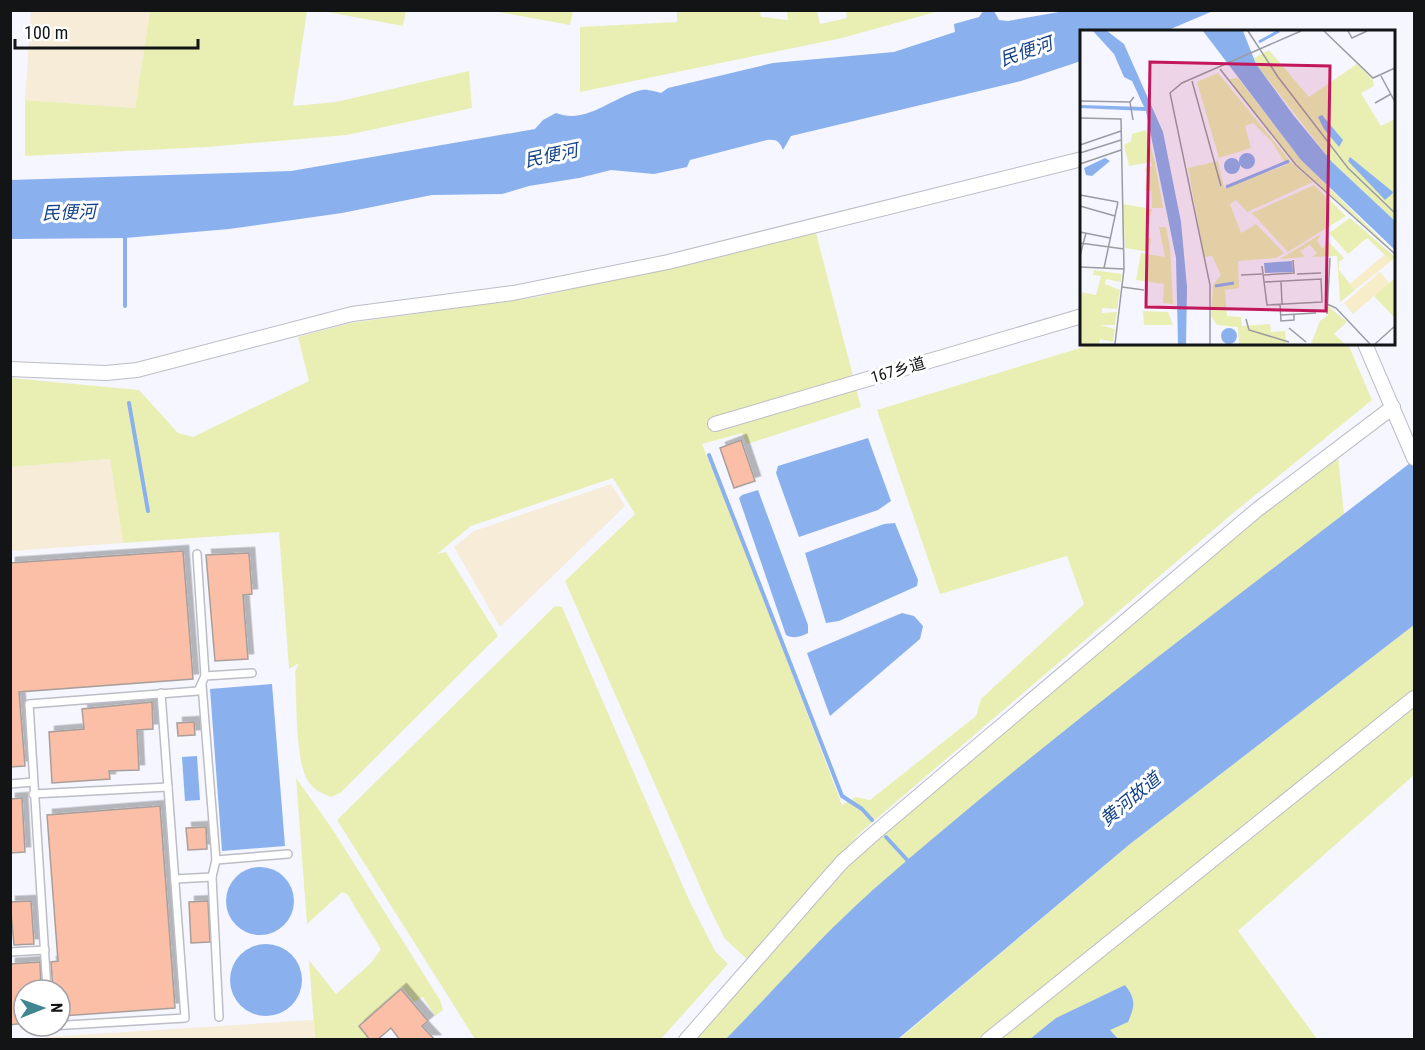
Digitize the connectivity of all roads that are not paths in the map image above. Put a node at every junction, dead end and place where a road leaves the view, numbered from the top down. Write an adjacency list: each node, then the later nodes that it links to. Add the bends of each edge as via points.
1 (1080, 159): 4 (street, via 668,262 513,293 352,314 137,370 106,373)
2 (1080, 317): 6 (street, 167乡道)
3 (1365, 345): 5 (street)
4 (10, 369)
5 (1393, 407): 7 (street); 26 (street, via 1258,509 843,861)
6 (714, 424)
7 (1414, 458)
8 (197, 554): 10 (lane)
9 (252, 673): 10 (lane)
10 (203, 679): 11 (lane, via 198,691); 18 (lane)
11 (161, 693): 13 (lane, via 28,704); 15 (lane)
12 (1414, 698): 27 (street)
13 (33, 782): 14 (lane); 16 (lane)
14 (10, 784)
15 (168, 787): 16 (lane); 20 (lane)
16 (33, 794): 21 (lane)
17 (288, 854): 18 (lane)
18 (216, 860): 19 (lane)
19 (212, 878): 20 (lane); 24 (lane)
20 (175, 879): 25 (lane, via 185,1018)
21 (45, 950): 22 (lane); 23 (lane)
22 (10, 952)
23 (47, 978)
24 (219, 1017)
25 (72, 1025)
26 (686, 1040)
27 (988, 1040)

